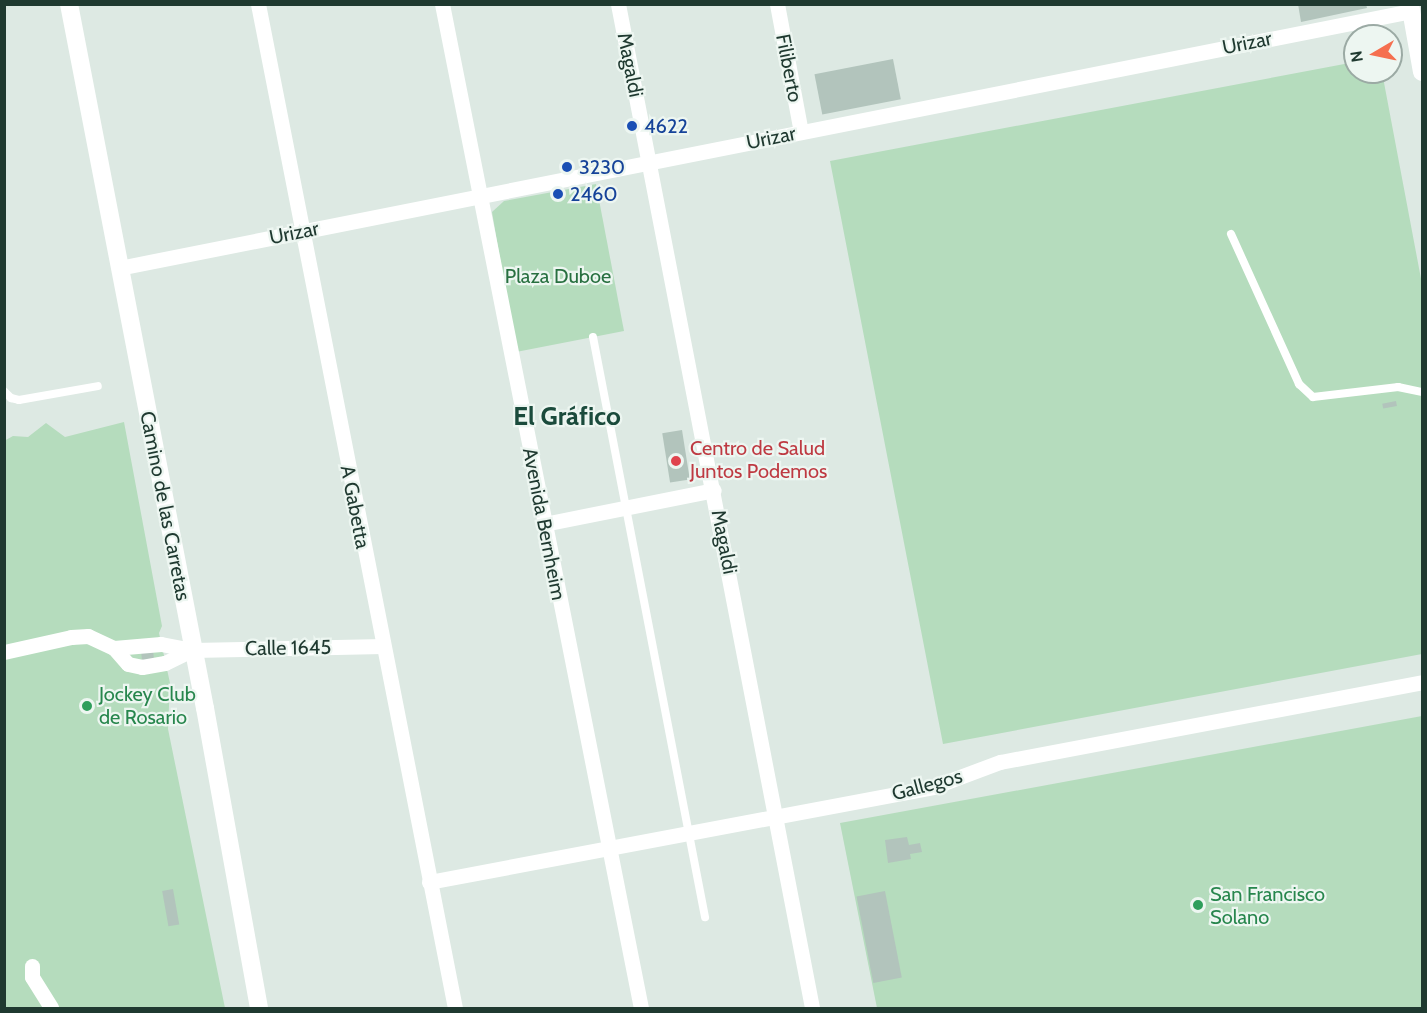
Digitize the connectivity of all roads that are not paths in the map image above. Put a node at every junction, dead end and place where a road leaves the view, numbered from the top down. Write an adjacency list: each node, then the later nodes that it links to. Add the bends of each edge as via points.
1 (69, 4): 13 (street, Camino de las Carretas)
2 (258, 4): 11 (street, A Gabetta)
3 (442, 4): 10 (street, Avenida Bernheim)
4 (618, 4): 9 (street, Magaldi)
5 (777, 4): 8 (street, Filiberto)
6 (1414, 8): 7 (street); 8 (street, Urizar)
7 (1422, 72)
8 (801, 132): 9 (street, Urizar)
9 (649, 162): 10 (street, Urizar); 18 (street, Magaldi)
10 (479, 196): 11 (street, Urizar); 20 (street, Avenida Bernheim)
11 (302, 231): 13 (street, Urizar); 21 (street, A Gabetta)
12 (1231, 234): 17 (lane, via 1299,384 1312,397 1398,387)
13 (119, 268): 22 (street, Camino de las Carretas)
14 (593, 337): 19 (lane)
15 (98, 386): 16 (lane, via 19,400)
16 (4, 391)
17 (1422, 392)
18 (714, 490): 19 (street); 25 (street, Magaldi)
19 (626, 508): 20 (street); 26 (lane)
20 (544, 524): 27 (street, Avenida Bernheim)
21 (383, 646): 22 (street, Calle 1645); 28 (street, A Gabetta)
22 (192, 650): 23 (street, via 165,663 142,667 128,664 114,648 88,636); 32 (street, Camino de las Carretas)
23 (4, 652)
24 (1422, 682): 25 (street, Gallegos, via 1000,762 933,787)
25 (777, 816): 26 (street, Gallegos); 35 (street, Magaldi)
26 (688, 833): 27 (street, Gallegos); 29 (lane)
27 (610, 848): 28 (street, Gallegos); 34 (street, Avenida Bernheim)
28 (429, 882): 33 (street, A Gabetta)
29 (705, 917)
30 (32, 966): 31 (street, via 32,977)
31 (51, 1008)
32 (259, 1008)
33 (455, 1008)
34 (641, 1008)
35 (812, 1008)

